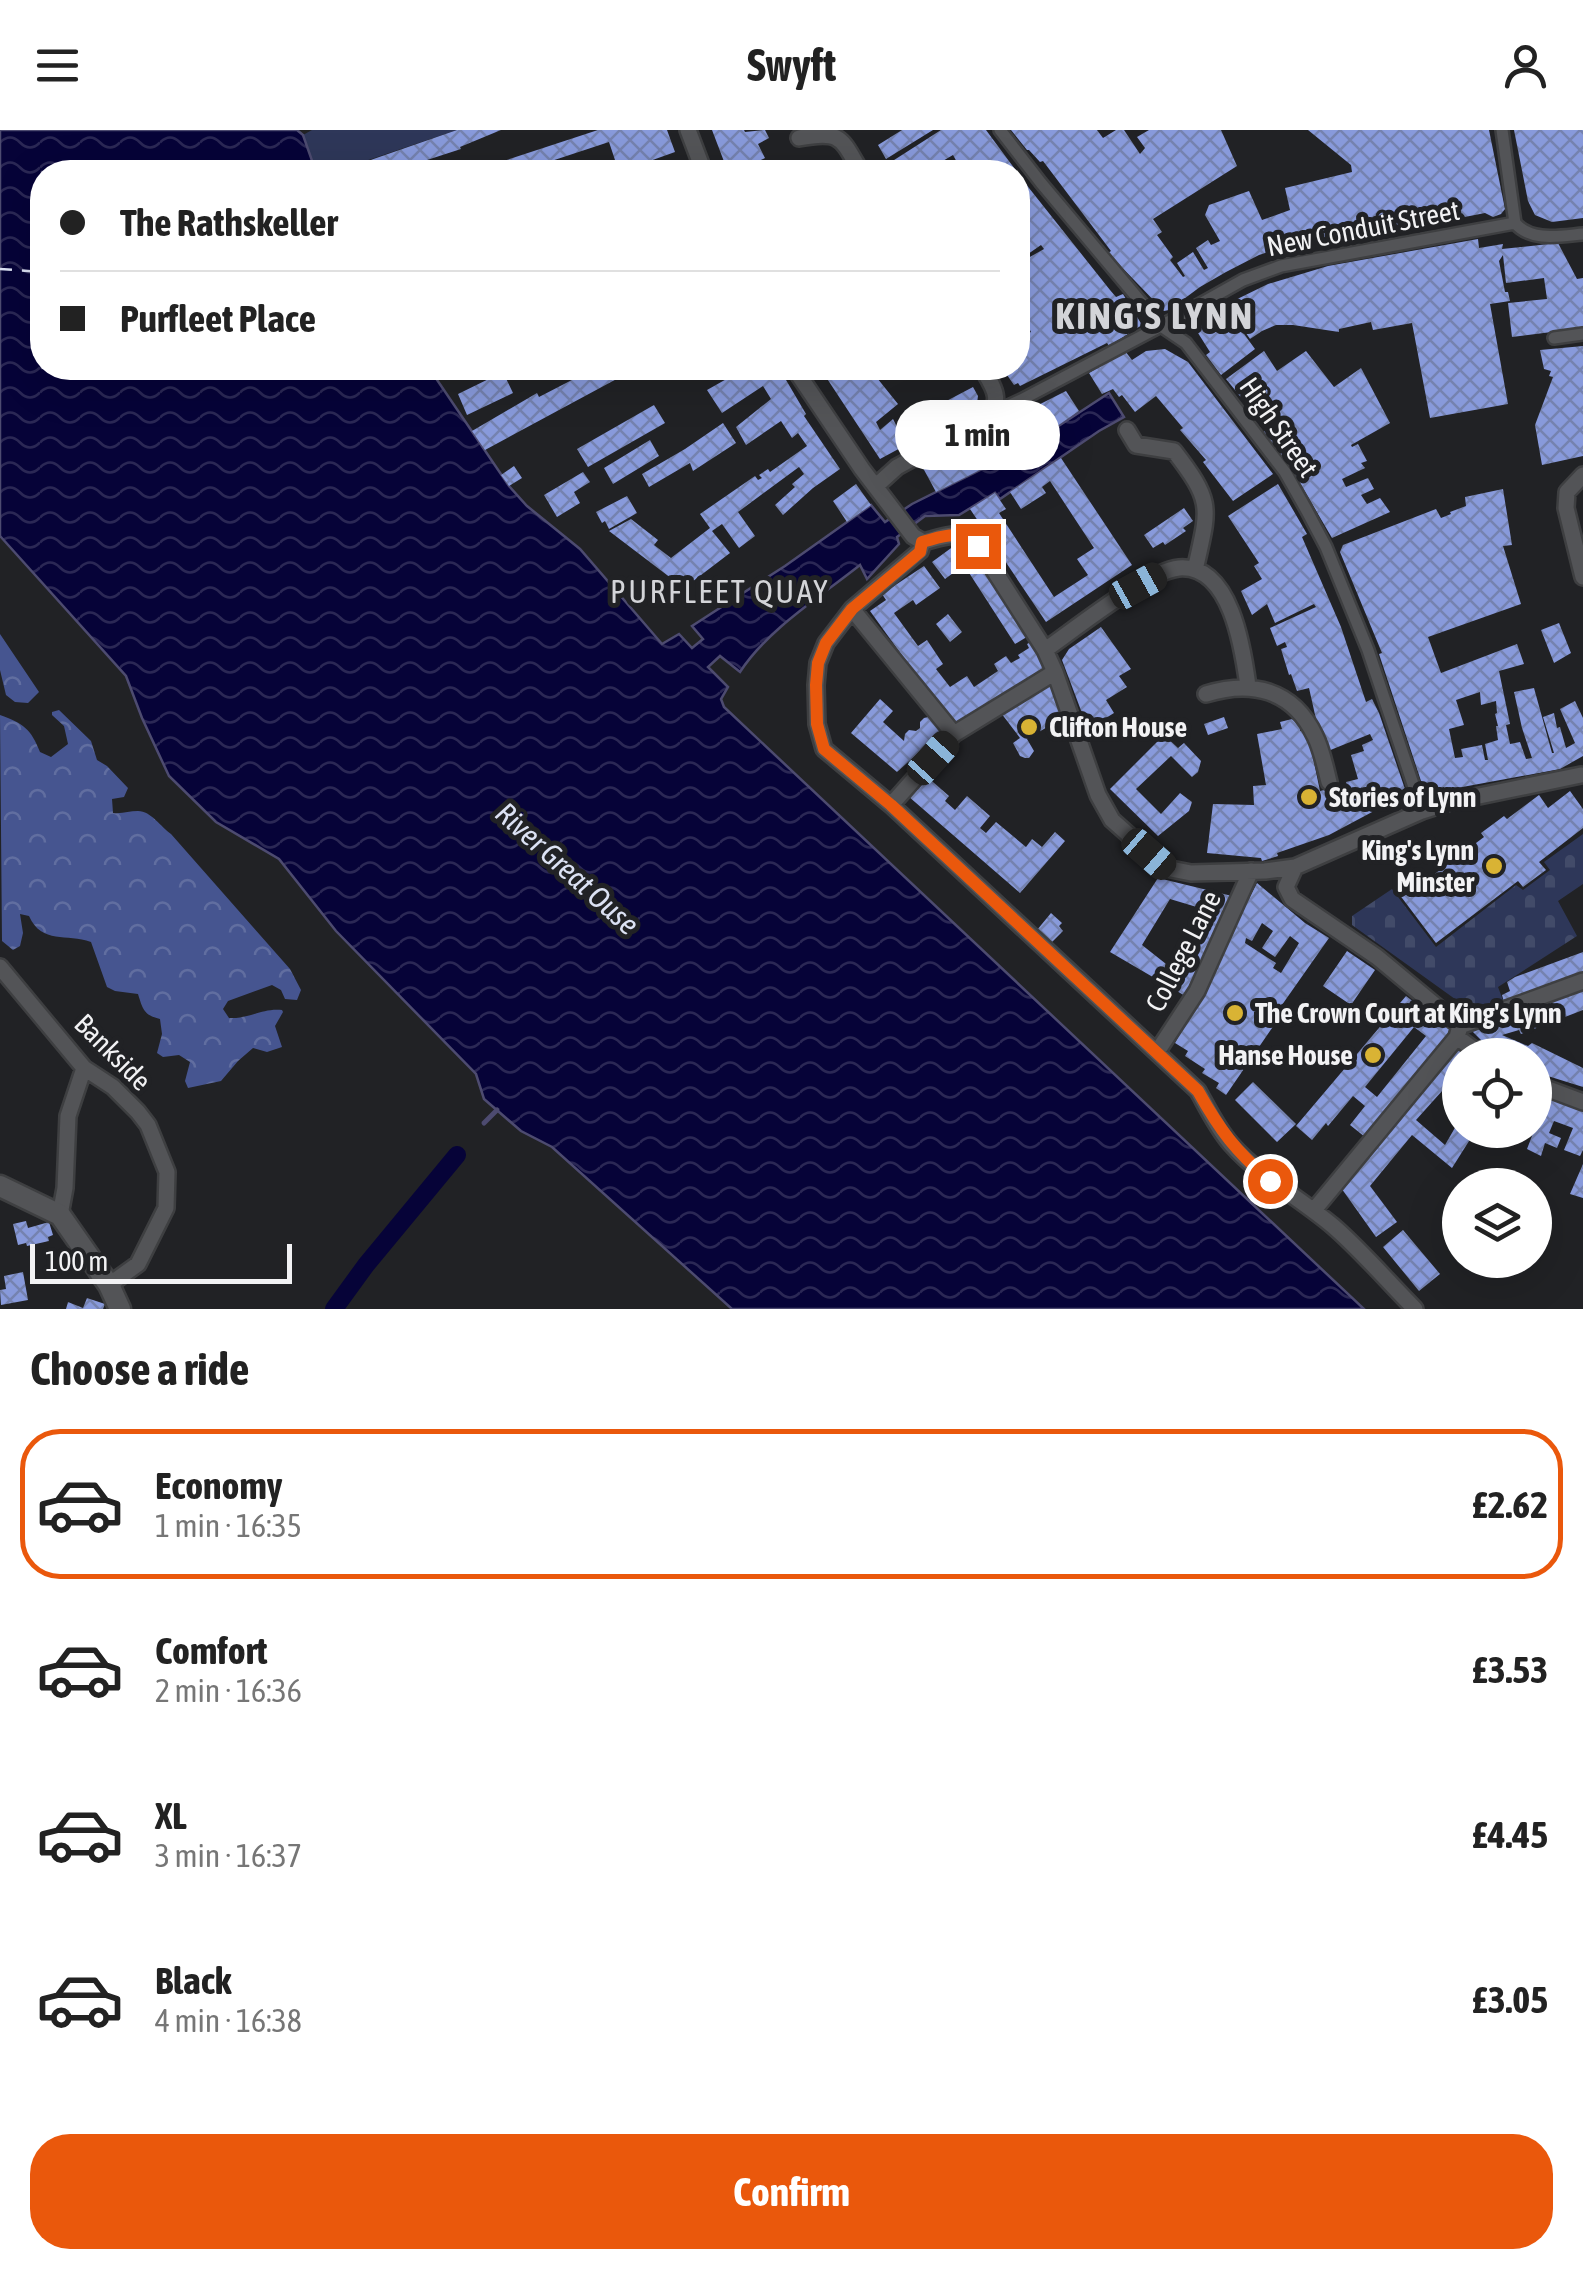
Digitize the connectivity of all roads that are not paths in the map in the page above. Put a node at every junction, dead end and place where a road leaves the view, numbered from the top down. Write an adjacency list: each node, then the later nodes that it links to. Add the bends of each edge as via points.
1 (688, 130): 6 (street)
2 (1000, 130): 8 (street, High Street)
3 (1502, 130): 10 (street)
4 (831, 131): 5 (street); 7 (street)
5 (799, 138)
6 (699, 160)
7 (854, 160)
8 (1023, 160)
9 (1030, 169): 12 (street, High Street)
10 (1515, 223): 11 (street, New Conduit Street, via 1533,236); 12 (street, New Conduit Street, via 1282,266)
11 (1583, 234)
12 (1160, 326): 17 (street, New Conduit Street, via 1021,400); 33 (street, High Street, via 1186,343 1207,369 1314,523 1368,650)
13 (1583, 334): 14 (street)
14 (1554, 338)
15 (802, 380): 20 (street)
16 (989, 380): 17 (street)
17 (994, 406): 20 (street, via 983,420 897,467)
18 (1130, 442): 22 (street, via 1174,451 1194,478 1204,499 1205,526)
19 (1583, 475): 23 (street, via 1567,492 1566,508)
20 (880, 491): 21 (street)
21 (918, 539): 24 (street, via 920,552); 25 (street, via 951,533 972,541)
22 (1195, 570): 25 (street, via 1156,576); 27 (street, via 1217,587 1232,612)
23 (1583, 578)
24 (852, 609): 29 (street); 32 (street, via 818,663 820,738 832,757)
25 (1046, 650): 26 (street)
26 (1055, 672): 29 (street); 35 (street, via 1112,820 1166,868)
27 (1248, 686): 28 (street); 31 (street, via 1283,700 1305,719)
28 (1206, 694)
29 (954, 734): 32 (street)
30 (1582, 774): 33 (street)
31 (1329, 782)
32 (891, 805): 40 (street)
33 (1422, 811): 34 (street)
34 (1295, 867): 35 (street); 38 (street, via 1286,887 1292,900 1377,957)
35 (1250, 871): 40 (street, College Lane, via 1197,991)
36 (0, 966): 41 (street, Bankside)
37 (1583, 981): 38 (street)
38 (1458, 1032): 39 (street); 45 (street)
39 (1464, 1038)
40 (1157, 1052): 45 (street, via 1198,1091 1242,1156)
41 (84, 1068): 46 (street, via 68,1116); 47 (street, Bankside, via 148,1125 167,1172 166,1208 138,1264)
42 (1552, 1090): 43 (street)
43 (1583, 1102)
44 (0, 1186): 46 (street)
45 (1314, 1210): 49 (street)
46 (60, 1215): 47 (street)
47 (109, 1284): 48 (street)
48 (120, 1309)
49 (1415, 1309)

